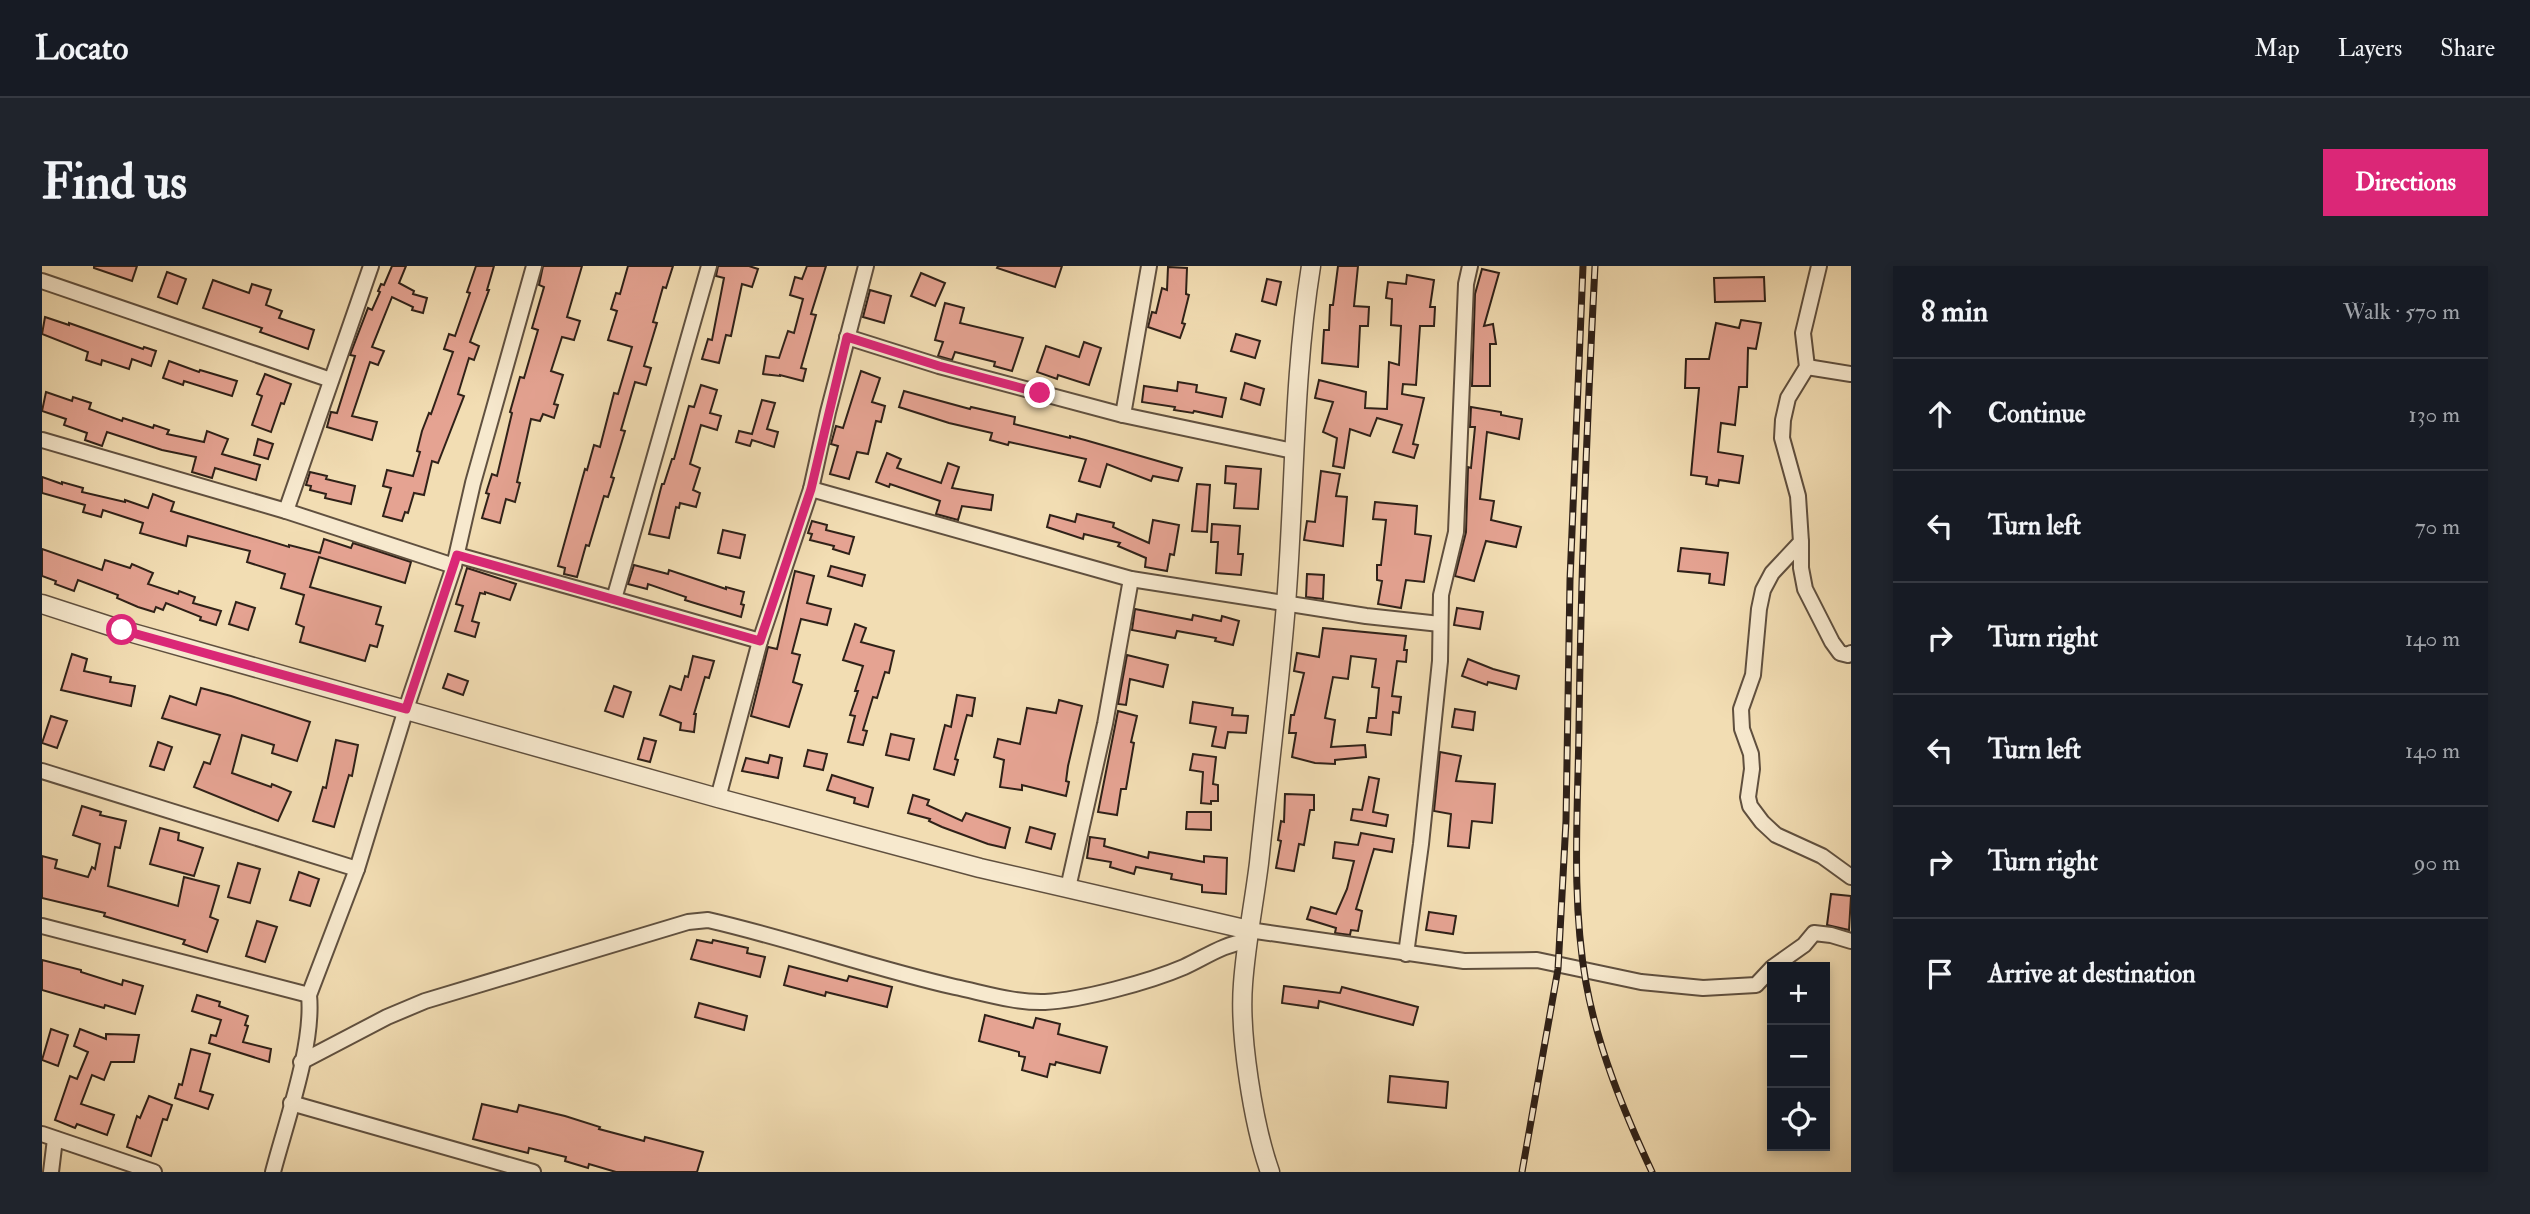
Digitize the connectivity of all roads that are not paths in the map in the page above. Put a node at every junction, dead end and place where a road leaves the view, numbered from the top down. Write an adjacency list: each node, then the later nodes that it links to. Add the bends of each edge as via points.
1 (371, 266): 13 (street)
2 (534, 266): 20 (street)
3 (709, 266): 22 (street)
4 (866, 266): 10 (street)
5 (1149, 266): 14 (street)
6 (1311, 266): 16 (street)
7 (1470, 266): 25 (street, via 1456,532 1441,595)
8 (1819, 266): 11 (street, via 1802,333)
9 (42, 281): 13 (street)
10 (847, 337): 14 (street); 17 (street)
11 (1807, 367): 12 (street); 19 (street, via 1788,398 1783,438 1798,496)
12 (1851, 374)
13 (331, 380): 18 (street)
14 (1123, 415): 16 (street)
15 (42, 440): 18 (street)
16 (1293, 451): 24 (street)
17 (811, 489): 21 (street); 26 (street)
18 (286, 511): 20 (street)
19 (1801, 542): 27 (street, via 1805,589 1832,642 1840,653); 32 (street, via 1772,573 1759,609 1753,676 1741,709 1751,754 1748,796 1750,806 1776,835 1822,856)
20 (455, 560): 22 (street); 28 (street)
21 (1131, 579): 24 (street); 33 (street)
22 (614, 599): 26 (street)
23 (42, 604): 28 (street)
24 (1286, 604): 25 (street); 35 (street)
25 (1440, 624): 37 (street, via 1440,661)
26 (760, 641): 30 (street)
27 (1851, 653)
28 (406, 709): 30 (street); 31 (street)
29 (42, 771): 31 (street)
30 (718, 798): 33 (street)
31 (358, 869): 40 (street)
32 (1851, 877)
33 (1068, 888): 35 (street)
34 (42, 926): 40 (street)
35 (1248, 935): 37 (street); 41 (street, via 1143,981 1044,1002 916,978 708,920 688,922 425,1001); 48 (street, via 1243,1030 1253,1103)
36 (1851, 941): 38 (street, via 1814,933)
37 (1406, 954): 39 (street, via 1464,961 1537,960 1640,982 1703,988 1756,985)
38 (1779, 962)
39 (1767, 973)
40 (309, 995): 41 (street, via 311,1016)
41 (301, 1062): 42 (street)
42 (291, 1103): 46 (street); 47 (street)
43 (48, 1137): 44 (street); 45 (street)
44 (51, 1172)
45 (154, 1172)
46 (273, 1172)
47 (533, 1172)
48 (1270, 1172)

